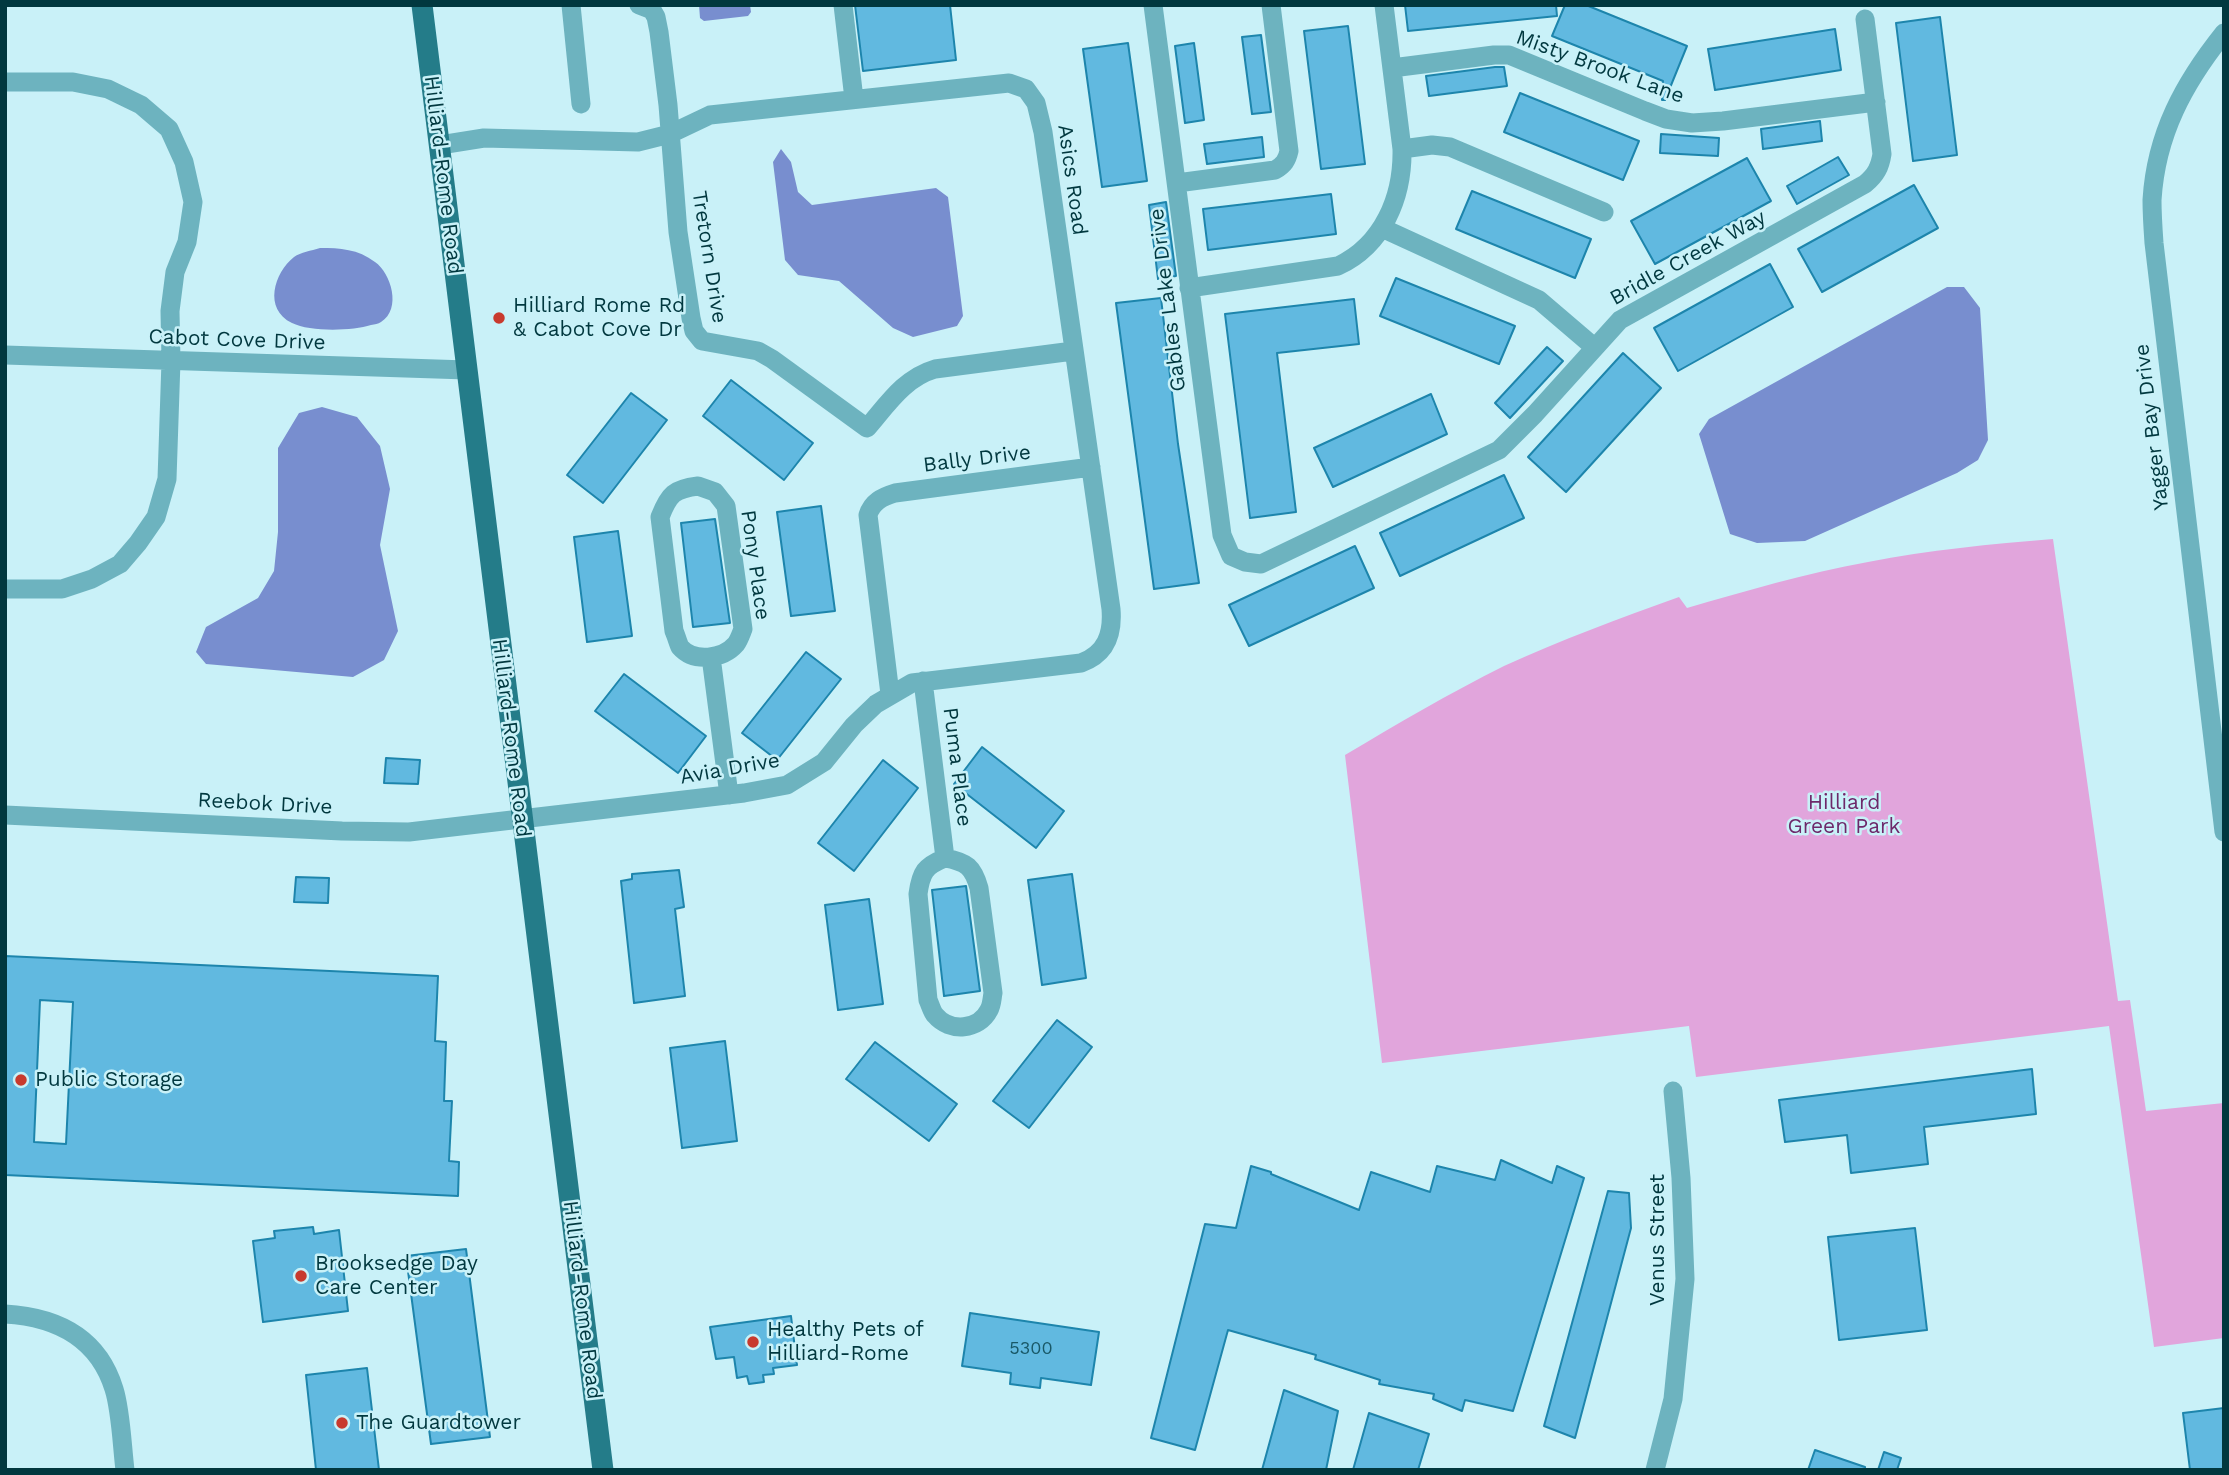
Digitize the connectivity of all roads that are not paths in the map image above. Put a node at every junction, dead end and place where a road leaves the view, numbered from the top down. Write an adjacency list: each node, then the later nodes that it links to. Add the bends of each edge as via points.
1 (422, 5): 16 (main road, Hilliard-Rome Road)
2 (571, 5): 14 (street)
3 (639, 5): 15 (street, via 656,17)
4 (843, 5): 12 (street)
5 (1153, 5): 18 (street, Gables Lake Drive)
6 (1271, 5): 18 (street, via 1287,158 1275,170)
7 (1384, 5): 10 (street)
8 (1865, 19): 13 (street, Bridle Creek Way)
9 (2224, 33): 36 (street, Yagger Bay Drive, via 2192,75 2172,113 2152,199)
10 (1392, 68): 13 (street, Misty Brook Lane, via 1509,55 1665,119 1692,122); 17 (street)
11 (5, 82): 25 (street, via 73,82 108,89 141,105 169,129 184,162 192,202 170,311)
12 (854, 99): 15 (street, Asics Road, via 710,115); 23 (street, Asics Road, via 1009,83 1026,89 1036,103 1044,132)
13 (1876, 102): 22 (street, Bridle Creek Way, via 1882,154 1880,167 1866,184 1620,320)
14 (581, 104)
15 (670, 134): 16 (street, Asics Road, via 638,142 484,138); 23 (street, Tretorn Drive, via 691,318 702,341 765,355 867,428 921,373)
16 (440, 145): 26 (main road, Hilliard-Rome Road)
17 (1402, 149): 19 (street, via 1450,147); 20 (street, via 1401,182)
18 (1177, 183): 21 (street, Gables Lake Drive)
19 (1604, 212)
20 (1382, 228): 21 (street, via 1355,257 1338,266); 22 (street, via 1539,300)
21 (1189, 288): 28 (street, Gables Lake Drive, via 1222,535 1231,556)
22 (1594, 347): 28 (street, Bridle Creek Way, via 1499,450)
23 (1073, 351): 27 (street, Asics Road)
24 (5, 355): 25 (street, Cabot Cove Drive)
25 (171, 360): 26 (street, Cabot Cove Drive); 29 (street, via 167,479 156,517 138,543 120,564 92,579 62,589)
26 (467, 370): 35 (main road, Hilliard-Rome Road)
27 (1091, 467): 31 (street, Asics Road, via 1113,624 1098,653 1081,663); 32 (street, Bally Drive, via 895,493 871,506 868,515)
28 (1261, 564)
29 (5, 589)
30 (711, 657): 30 (street, Pony Place, via 694,656 680,647 674,631 660,517 666,500 680,488 698,486 715,492 726,506 743,629 726,653); 33 (street)
31 (923, 681): 32 (street, Asics Road); 37 (street, Puma Place)
32 (891, 694): 33 (street, Avia Drive, via 854,724 824,762 787,785)
33 (729, 795): 35 (street, Avia Drive)
34 (5, 815): 35 (street, Reebok Drive, via 409,832)
35 (522, 818): 41 (main road, Hilliard-Rome Road)
36 (2224, 832)
37 (945, 858): 37 (street, Puma Place, via 962,861 974,872 993,993 990,1009 979,1021 964,1027 948,1025 934,1015 928,1000 920,877 930,864)
38 (1673, 1091): 42 (street, Venus Street, via 1685,1279 1673,1399)
39 (5, 1314): 40 (street, via 44,1319 89,1346 115,1391)
40 (125, 1470)
41 (603, 1470)
42 (1655, 1470)

